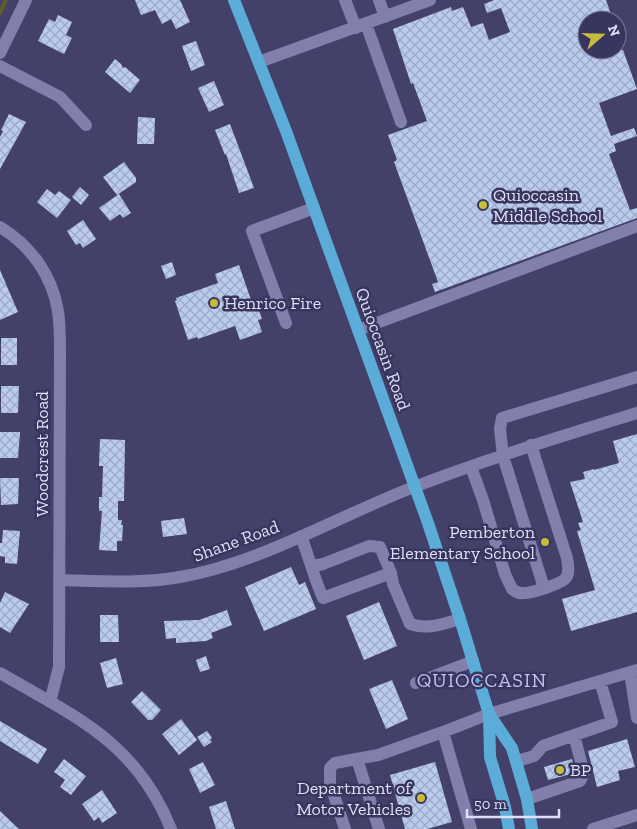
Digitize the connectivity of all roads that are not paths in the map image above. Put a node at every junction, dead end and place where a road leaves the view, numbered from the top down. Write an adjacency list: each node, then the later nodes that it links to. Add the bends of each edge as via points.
1 (26, 0): 8 (street)
2 (234, 0): 9 (main road, Quioccasin Road)
3 (345, 0): 7 (street)
4 (379, 0): 6 (street)
5 (421, 1): 6 (street)
6 (385, 17): 7 (street)
7 (361, 26): 9 (street); 11 (street)
8 (0, 53)
9 (259, 62): 13 (main road, Quioccasin Road)
10 (0, 66): 12 (street, via 60,97)
11 (401, 122)
12 (86, 125)
13 (314, 208): 16 (street, via 252,230); 17 (main road, Quioccasin Road)
14 (637, 226): 17 (street)
15 (0, 227): 27 (street, Woodcrest Road, via 27,247 39,262 53,291 58,312)
16 (286, 323)
17 (358, 330): 23 (main road, Quioccasin Road)
18 (637, 377): 21 (street, via 502,418)
19 (637, 413): 20 (street, Shane Road)
20 (531, 446): 21 (street, Shane Road); 28 (street, via 569,571 565,580)
21 (503, 456): 22 (street, Shane Road); 28 (street)
22 (471, 467): 23 (street, Shane Road); 28 (street, via 508,584 524,593)
23 (414, 487): 24 (street, Shane Road); 29 (main road, Quioccasin Road)
24 (301, 536): 25 (street); 27 (street, Shane Road, via 232,564 178,578)
25 (313, 566): 26 (street, via 369,546 380,547); 26 (street, via 323,598)
26 (391, 573): 29 (street, via 410,624 434,626)
27 (59, 580): 35 (street, Woodcrest Road, via 59,667)
28 (544, 588)
29 (460, 619): 30 (main road, Quioccasin Road)
30 (473, 661): 34 (street); 36 (main road, Quioccasin Road)
31 (633, 671): 33 (street); 37 (street)
32 (0, 674): 35 (street)
33 (600, 681): 36 (street); 39 (street, via 612,722)
34 (416, 683)
35 (50, 702): 44 (street, via 95,729 126,757 152,789)
36 (489, 714): 38 (street); 41 (main road, Quioccasin Road, via 512,748); 48 (main road, Quioccasin Road, via 490,756)
37 (637, 718)
38 (443, 732): 40 (street); 47 (street)
39 (574, 735): 41 (street, via 543,746 534,756); 42 (street, via 584,773 580,781)
40 (357, 759): 45 (street, via 334,763 330,768 330,783); 46 (street)
41 (516, 761): 42 (main road, Quioccasin Road)
42 (527, 799): 49 (main road, Quioccasin Road)
43 (637, 815): 50 (street)
44 (171, 829)
45 (344, 829)
46 (379, 829)
47 (472, 829)
48 (509, 829)
49 (532, 829)
50 (592, 829)

